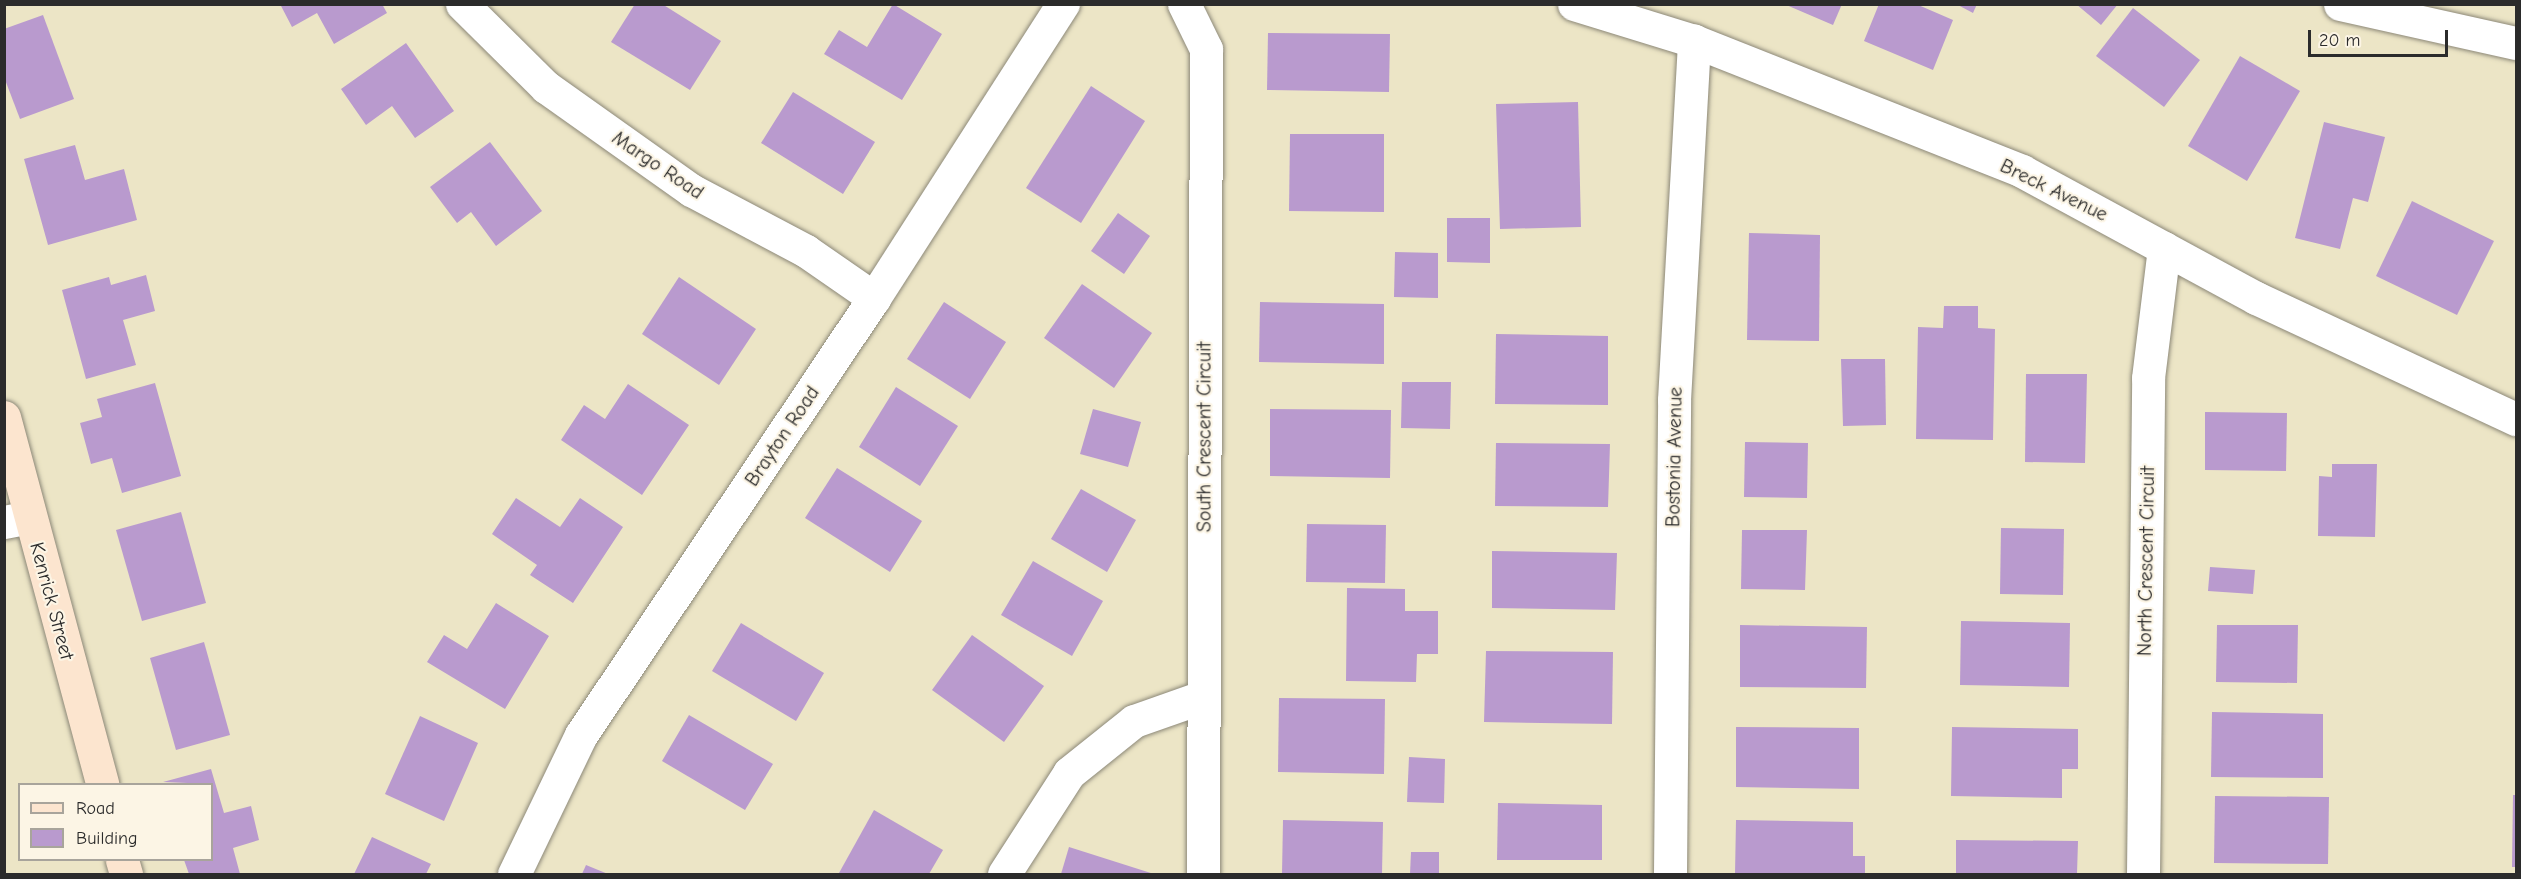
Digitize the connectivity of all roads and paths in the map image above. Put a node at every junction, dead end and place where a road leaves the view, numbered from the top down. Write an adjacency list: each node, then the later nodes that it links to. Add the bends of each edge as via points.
1 (462, 4): 9 (street, Margo Road, via 565,101 691,190 806,251)
2 (1063, 4): 9 (street, Brayton Road)
3 (1184, 4): 13 (street, South Crescent Circuit, via 1206,49)
4 (1574, 4): 6 (street, Breck Avenue)
5 (2340, 4): 7 (street)
6 (1694, 41): 8 (street, Breck Avenue, via 2022,171); 18 (street, Bostonia Avenue, via 1674,400)
7 (2517, 42)
8 (2164, 248): 11 (street, Breck Avenue, via 2256,298); 19 (street, North Crescent Circuit, via 2148,378)
9 (874, 298): 15 (street, Brayton Road, via 581,735)
10 (4, 417): 12 (street, Kenrick Street)
11 (2517, 419)
12 (17, 520): 14 (street, Kenrick Street)
13 (1202, 697): 16 (street, via 1134,721 1069,773); 17 (street, South Crescent Circuit)
14 (102, 783)
15 (514, 874)
16 (1004, 874)
17 (1203, 874)
18 (1670, 874)
19 (2143, 874)

